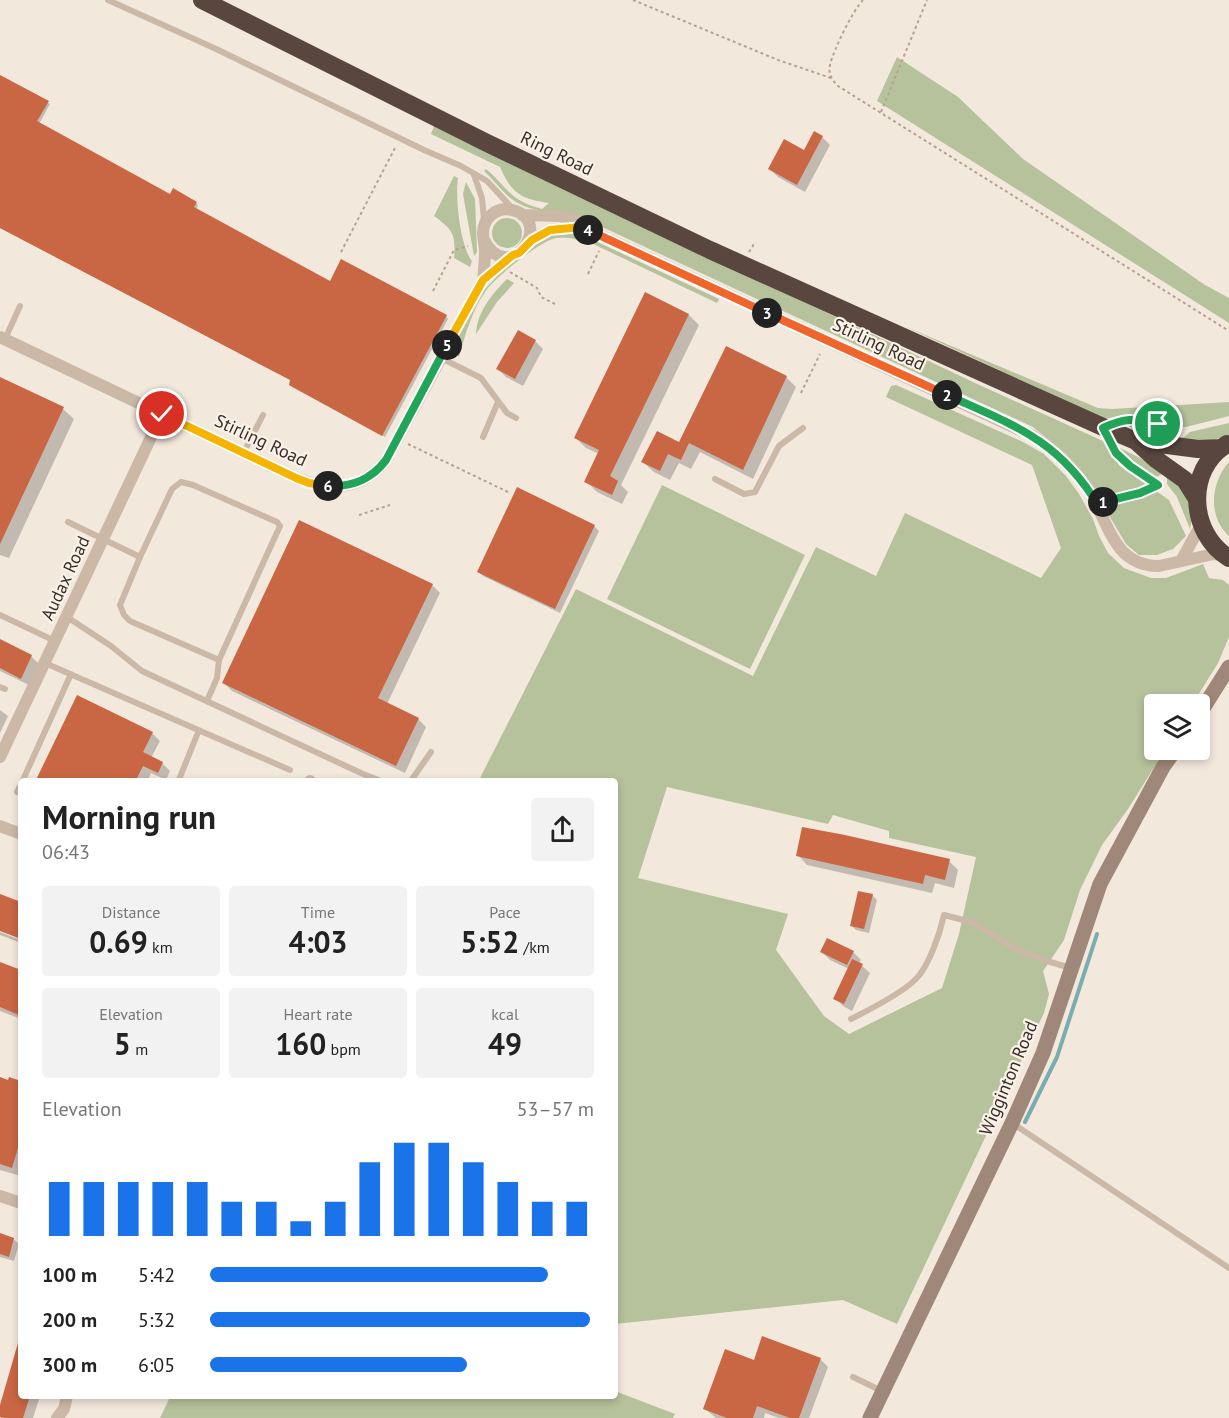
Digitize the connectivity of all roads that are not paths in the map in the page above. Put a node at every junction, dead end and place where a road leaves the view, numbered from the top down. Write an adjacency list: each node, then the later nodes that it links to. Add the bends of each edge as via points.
1 (108, 0): 3 (lane)
2 (202, 0): 20 (highway, Ring Road, via 688,240)
3 (474, 174): 4 (lane, via 488,181); 5 (lane, via 484,204)
4 (518, 213): 5 (street, via 496,211); 6 (street, Stirling Road, via 572,218); 8 (street, via 530,228)
5 (484, 225): 7 (street)
6 (582, 227): 8 (street, Stirling Road, via 550,230); 30 (street, Stirling Road, via 1016,426 1050,448 1080,478 1119,548 1134,561 1150,566)
7 (484, 240): 9 (street, via 499,255); 10 (street, Stirling Road)
8 (528, 243): 9 (street)
9 (513, 255): 10 (street, Stirling Road)
10 (483, 280): 13 (street, Stirling Road)
11 (20, 306): 12 (lane)
12 (3, 338): 15 (street, Stirling Road)
13 (441, 357): 14 (lane, via 481,378); 22 (street, Stirling Road, via 386,460 364,480 345,486 323,486 296,478)
14 (498, 402): 17 (lane); 19 (lane)
15 (162, 414): 22 (street, Stirling Road); 27 (street, Audax Road)
16 (262, 415): 22 (lane)
17 (516, 418)
18 (803, 428): 23 (lane, via 779,446 755,492 744,494)
19 (483, 437)
20 (1136, 441): 21 (highway, via 1198,449); 24 (highway, via 1185,480)
21 (1225, 446): 24 (highway, via 1203,471)
22 (244, 452)
23 (715, 479)
24 (1197, 499): 26 (highway)
25 (68, 522): 27 (lane)
26 (1201, 525): 28 (highway, via 1210,541); 30 (street)
27 (103, 539): 29 (lane); 32 (street, Audax Road)
28 (1226, 556): 30 (street, Stirling Road)
29 (140, 557): 34 (lane, via 120,604 124,615); 34 (lane, via 172,489 181,482 279,524 281,528)
30 (1181, 561)
31 (0, 615): 33 (lane)
32 (67, 617): 33 (street, Audax Road); 39 (lane, via 142,671)
33 (55, 642): 35 (street, Audax Road)
34 (219, 660): 39 (lane, via 217,678)
35 (45, 663): 37 (lane); 42 (street, Audax Road)
36 (1229, 667): 38 (main road)
37 (71, 674): 40 (lane); 45 (lane)
38 (1210, 697)
39 (207, 701): 47 (lane)
40 (199, 730): 44 (lane); 46 (lane)
41 (431, 752): 48 (lane)
42 (0, 757)
43 (1168, 760): 51 (main road, Wigginton Road, via 1100,884)
44 (290, 770)
45 (24, 778)
46 (180, 778)
47 (374, 778)
48 (413, 778)
49 (0, 826): 50 (street)
50 (18, 833)
51 (1072, 968): 52 (lane, via 1016,949 971,922 944,915 938,941 916,979); 53 (main road, Wigginton Road, via 1043,1053)
52 (851, 1019)
53 (1012, 1123): 56 (lane); 58 (main road, Wigginton Road)
54 (0, 1196): 55 (street)
55 (18, 1202)
56 (1229, 1268)
57 (852, 1377): 58 (lane)
58 (883, 1391): 61 (main road, Wigginton Road)
59 (66, 1399): 60 (street)
60 (57, 1418)
61 (870, 1418)

